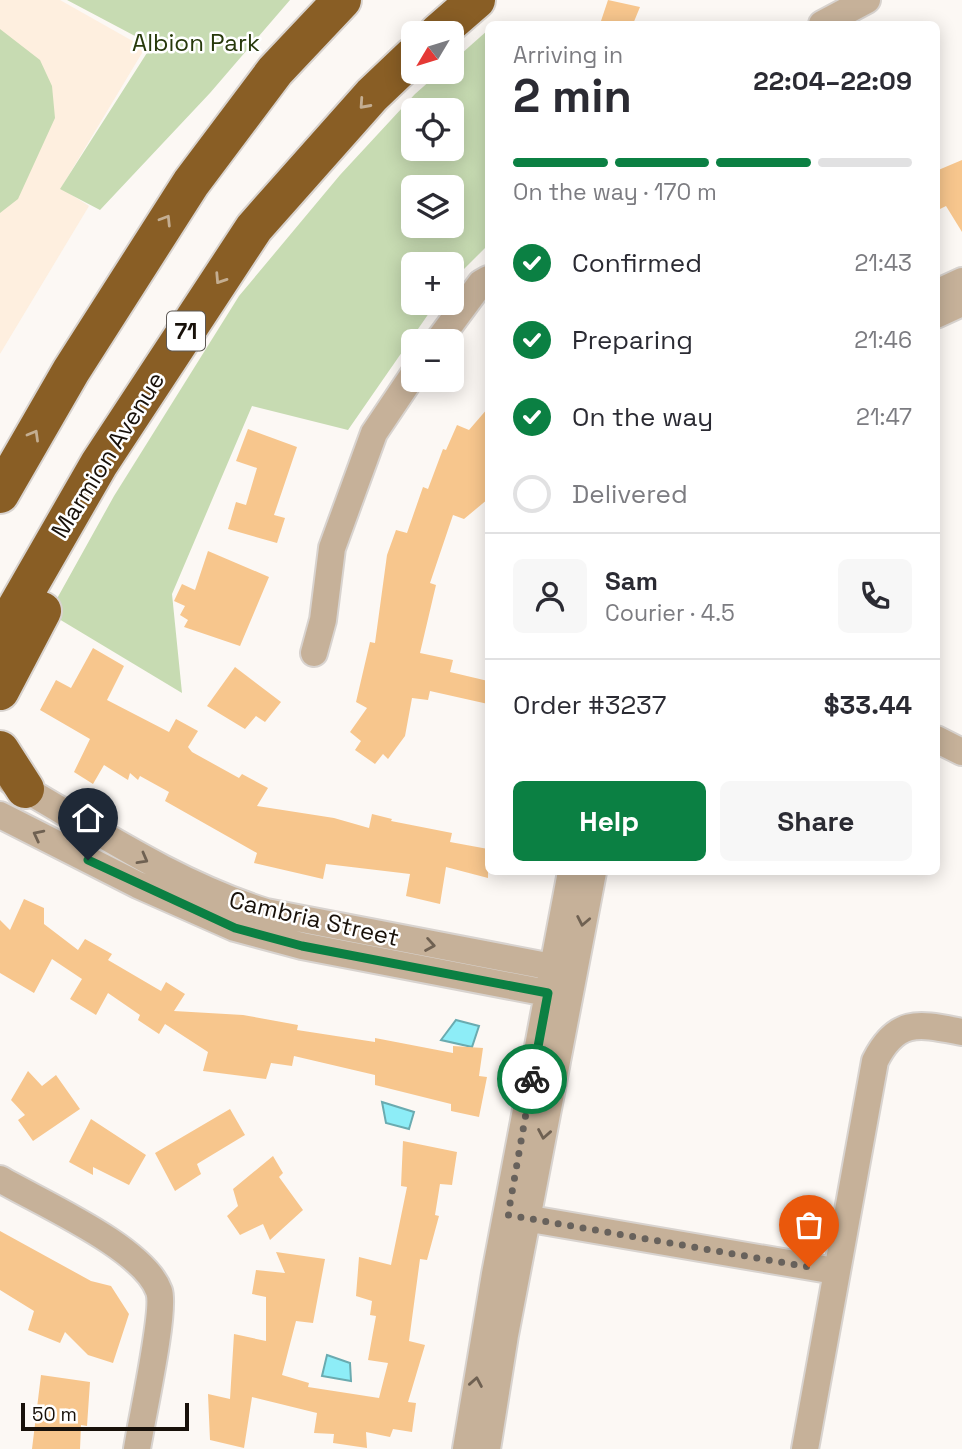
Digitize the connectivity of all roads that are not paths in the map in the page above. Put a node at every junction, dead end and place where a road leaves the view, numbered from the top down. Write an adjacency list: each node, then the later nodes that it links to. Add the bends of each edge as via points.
1 (313, 0): 6 (highway, via 272,45)
2 (342, 0): 6 (highway)
3 (867, 0): 4 (street)
4 (828, 21)
5 (401, 67): 15 (highway, Marmion Avenue / 71, one-way to 15, via 254,228)
6 (275, 71): 14 (highway, one-way to 6, via 175,206)
7 (485, 281): 12 (street)
8 (962, 281): 9 (street)
9 (940, 291)
10 (962, 303): 11 (street)
11 (940, 313)
12 (447, 329)
13 (402, 392): 17 (street, via 374,433 337,536)
14 (0, 494)
15 (74, 508): 16 (highway, Marmion Avenue / 71); 18 (highway, via 81,542)
16 (0, 636)
17 (314, 653)
18 (0, 691)
19 (940, 741): 21 (street)
20 (0, 750): 22 (highway)
21 (962, 752)
22 (8, 793): 25 (street, Cambria Street, one-way to 25, via 223,899 267,912); 26 (street, Cambria Street, one-way to 22, via 302,946 235,928 138,885)
23 (571, 875): 25 (street)
24 (592, 875): 25 (street, one-way to 25)
25 (563, 969): 26 (street)
26 (558, 995): 29 (street)
27 (962, 1032): 30 (street, via 914,1025 894,1034 882,1047 875,1061)
28 (0, 1179): 31 (street, via 136,1258 159,1291 159,1322)
29 (519, 1217): 30 (street); 32 (street, one-way to 29); 33 (street)
30 (835, 1271): 34 (street)
31 (137, 1449)
32 (466, 1449)
33 (487, 1449)
34 (805, 1449)

